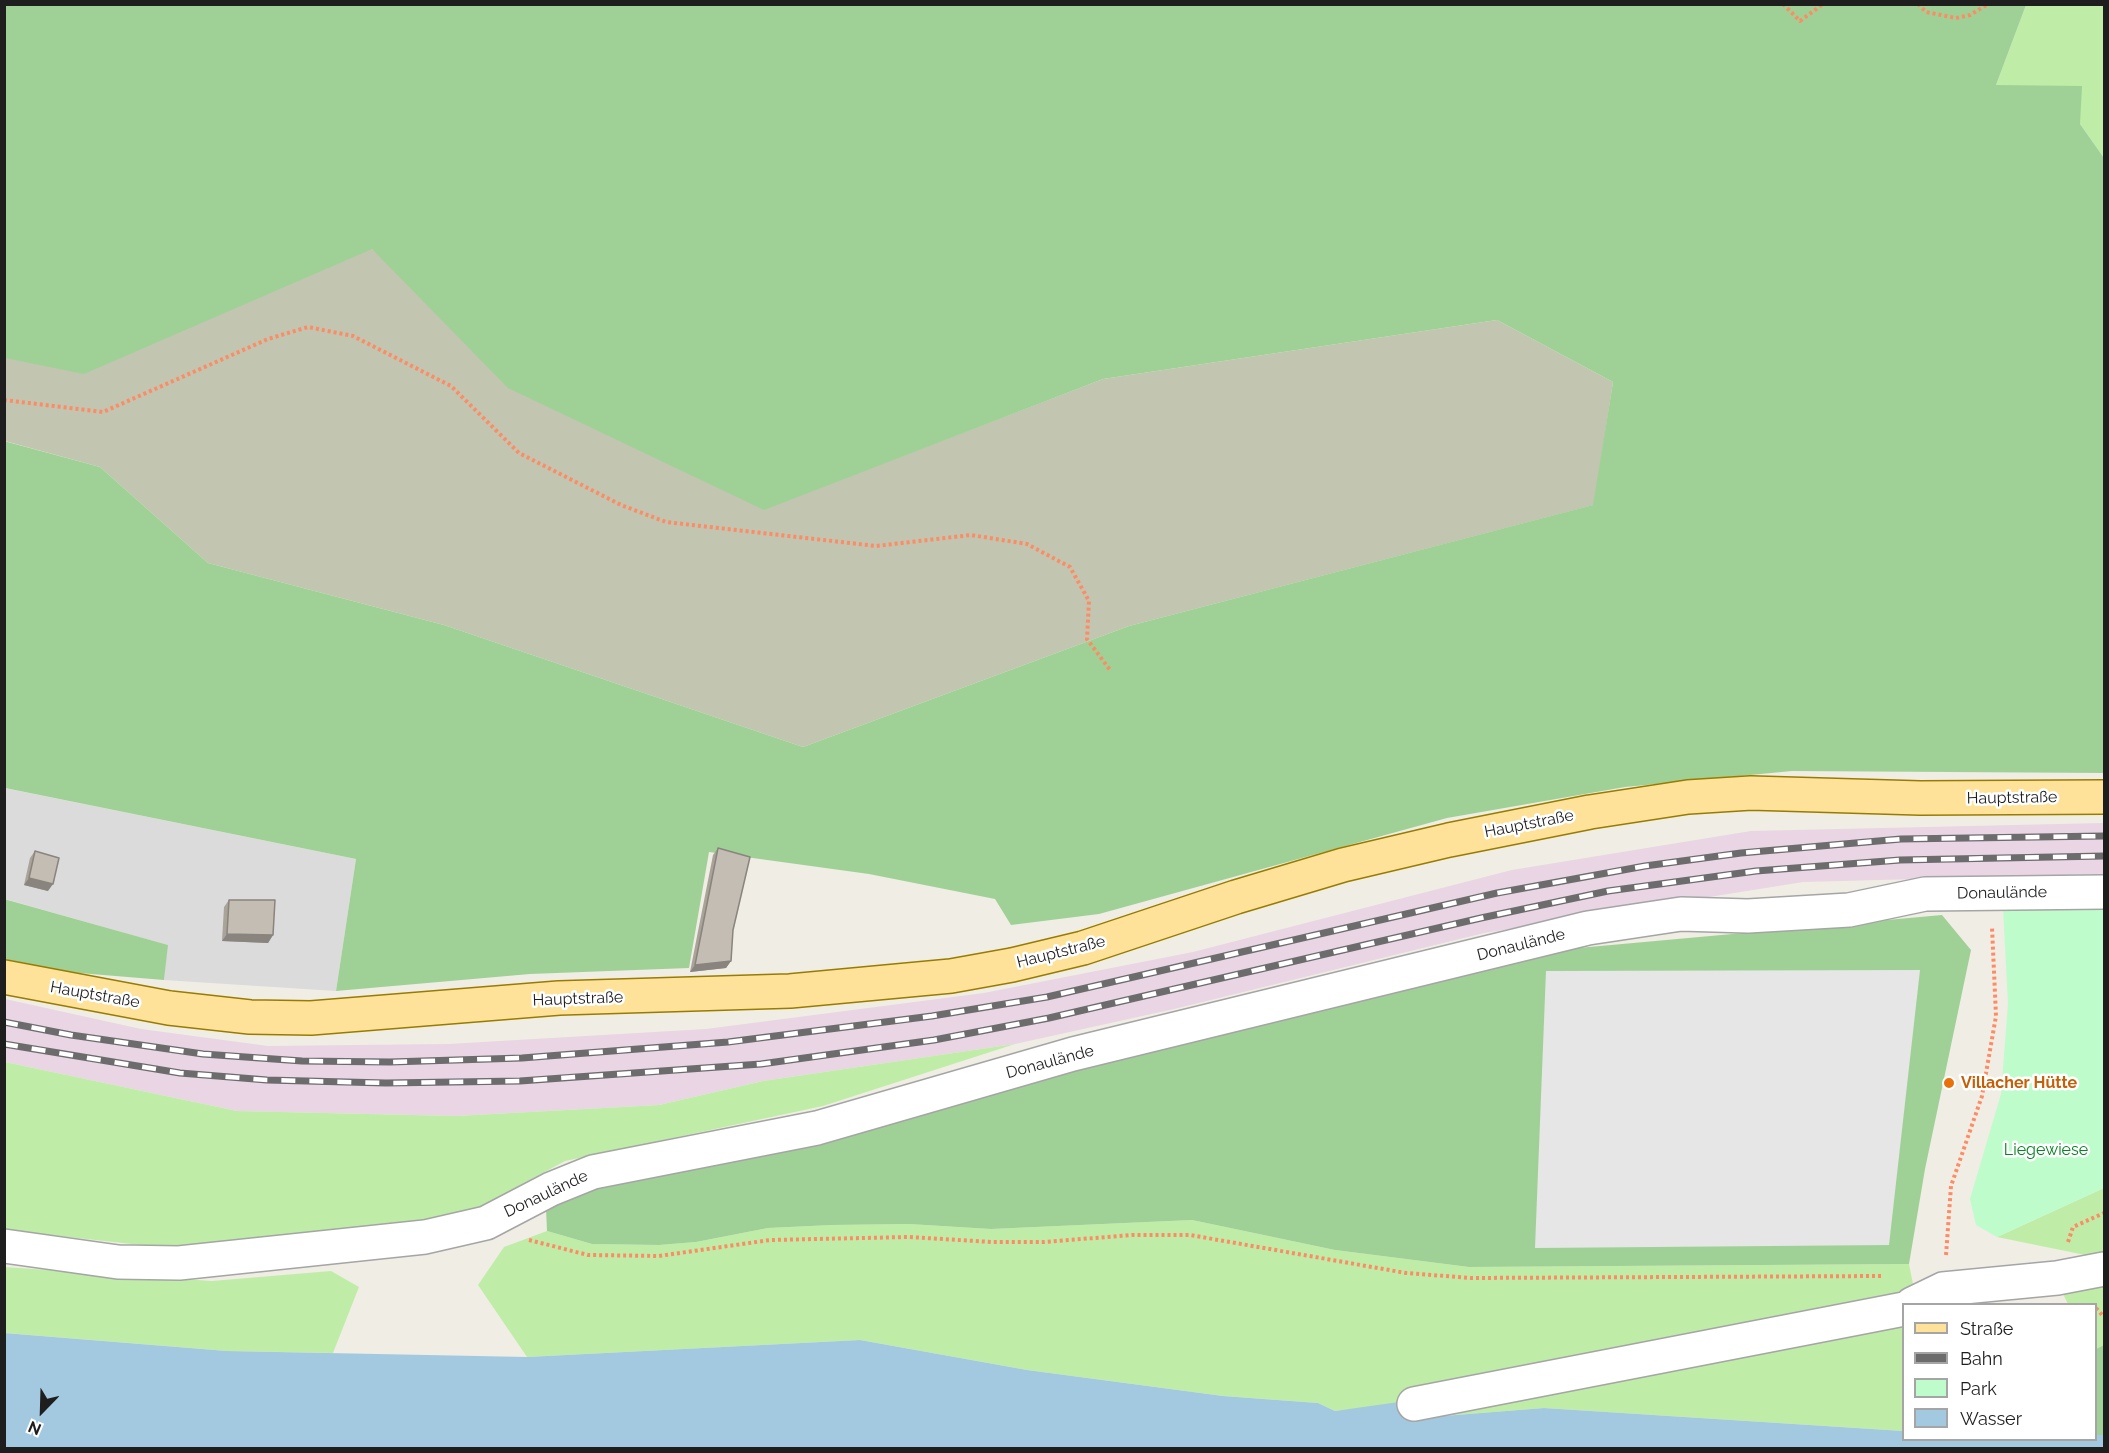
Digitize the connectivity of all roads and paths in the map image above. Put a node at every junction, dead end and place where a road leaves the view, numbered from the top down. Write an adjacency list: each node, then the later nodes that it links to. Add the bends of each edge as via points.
1 (1783, 4): 2 (path, via 1800,21)
2 (1823, 4)
3 (1918, 4): 4 (path, via 1926,12 1956,18)
4 (1988, 4)
5 (4, 400): 6 (path, via 103,412 268,339 308,327 353,336 452,386 519,453 621,505 666,522 876,546 971,535 1027,544 1070,567 1089,601 1087,639)
6 (1110, 670)
7 (2104, 796): 10 (main road, Hauptstraße, via 1931,798 1750,793 1677,799 1590,812 1343,865 1083,948 1012,965 951,976 789,992 559,998 311,1018 250,1017 169,1008)
8 (2104, 892): 9 (street, Donaulände)
9 (1991, 893): 11 (street, Donaulände, via 1924,894 1849,910 1748,916 1681,914 1588,928 1073,1054 817,1128 593,1172 550,1189); 15 (path, via 1996,1016 1982,1096 1951,1186)
10 (4, 977)
11 (486, 1223): 12 (street, Donaulände, via 425,1237 179,1263 117,1262); 14 (path, via 544,1246 588,1255 659,1256 770,1240 909,1237 1002,1242 1190,1234 1406,1274)
12 (4, 1246)
13 (2104, 1269): 15 (street, via 2057,1278)
14 (1886, 1276)
15 (1943, 1289): 16 (street)
16 (1916, 1303)
17 (1902, 1309): 18 (street)
18 (1414, 1404)

